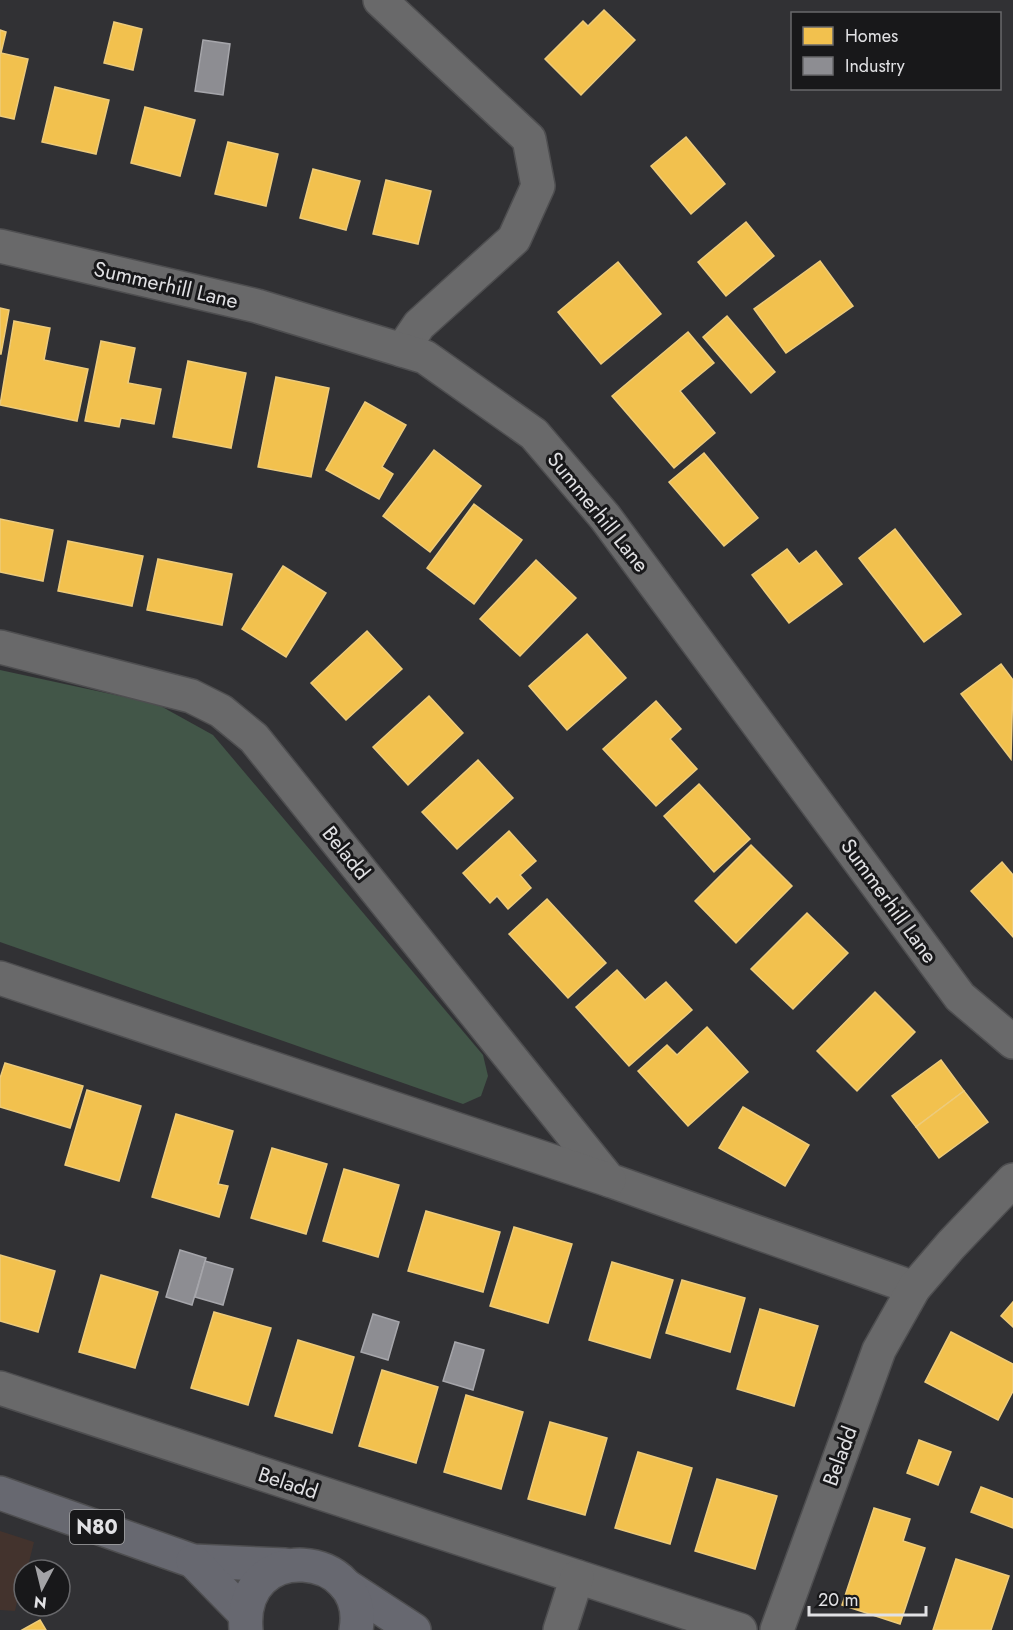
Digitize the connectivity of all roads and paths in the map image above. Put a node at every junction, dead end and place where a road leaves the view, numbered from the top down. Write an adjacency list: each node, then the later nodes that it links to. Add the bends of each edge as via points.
1 (380, 0): 3 (street, via 529,139 538,186 514,238 419,325)
2 (0, 246): 3 (street, Summerhill Lane, via 257,306)
3 (402, 350): 6 (street, Summerhill Lane, via 425,357 534,434 605,517 960,997)
4 (0, 646): 7 (street, Beladd, via 190,696 221,711 254,738)
5 (0, 978): 7 (street)
6 (1013, 1042)
7 (609, 1180): 9 (street)
8 (1013, 1180): 9 (street, Beladd)
9 (914, 1288): 21 (street, Beladd, via 879,1350)
10 (0, 1388): 14 (street, Beladd)
11 (0, 1493): 12 (main road, N80)
12 (194, 1561): 13 (main road, N80); 16 (main road, N80)
13 (285, 1565): 15 (main road, N80, via 307,1564 328,1570); 16 (main road, N80, via 266,1575 251,1592)
14 (576, 1577): 19 (street); 20 (street, Beladd)
15 (345, 1585): 17 (main road, via 355,1605); 18 (main road, N80)
16 (245, 1622)
17 (356, 1630)
18 (414, 1630)
19 (560, 1630)
20 (740, 1630)
21 (777, 1630)

